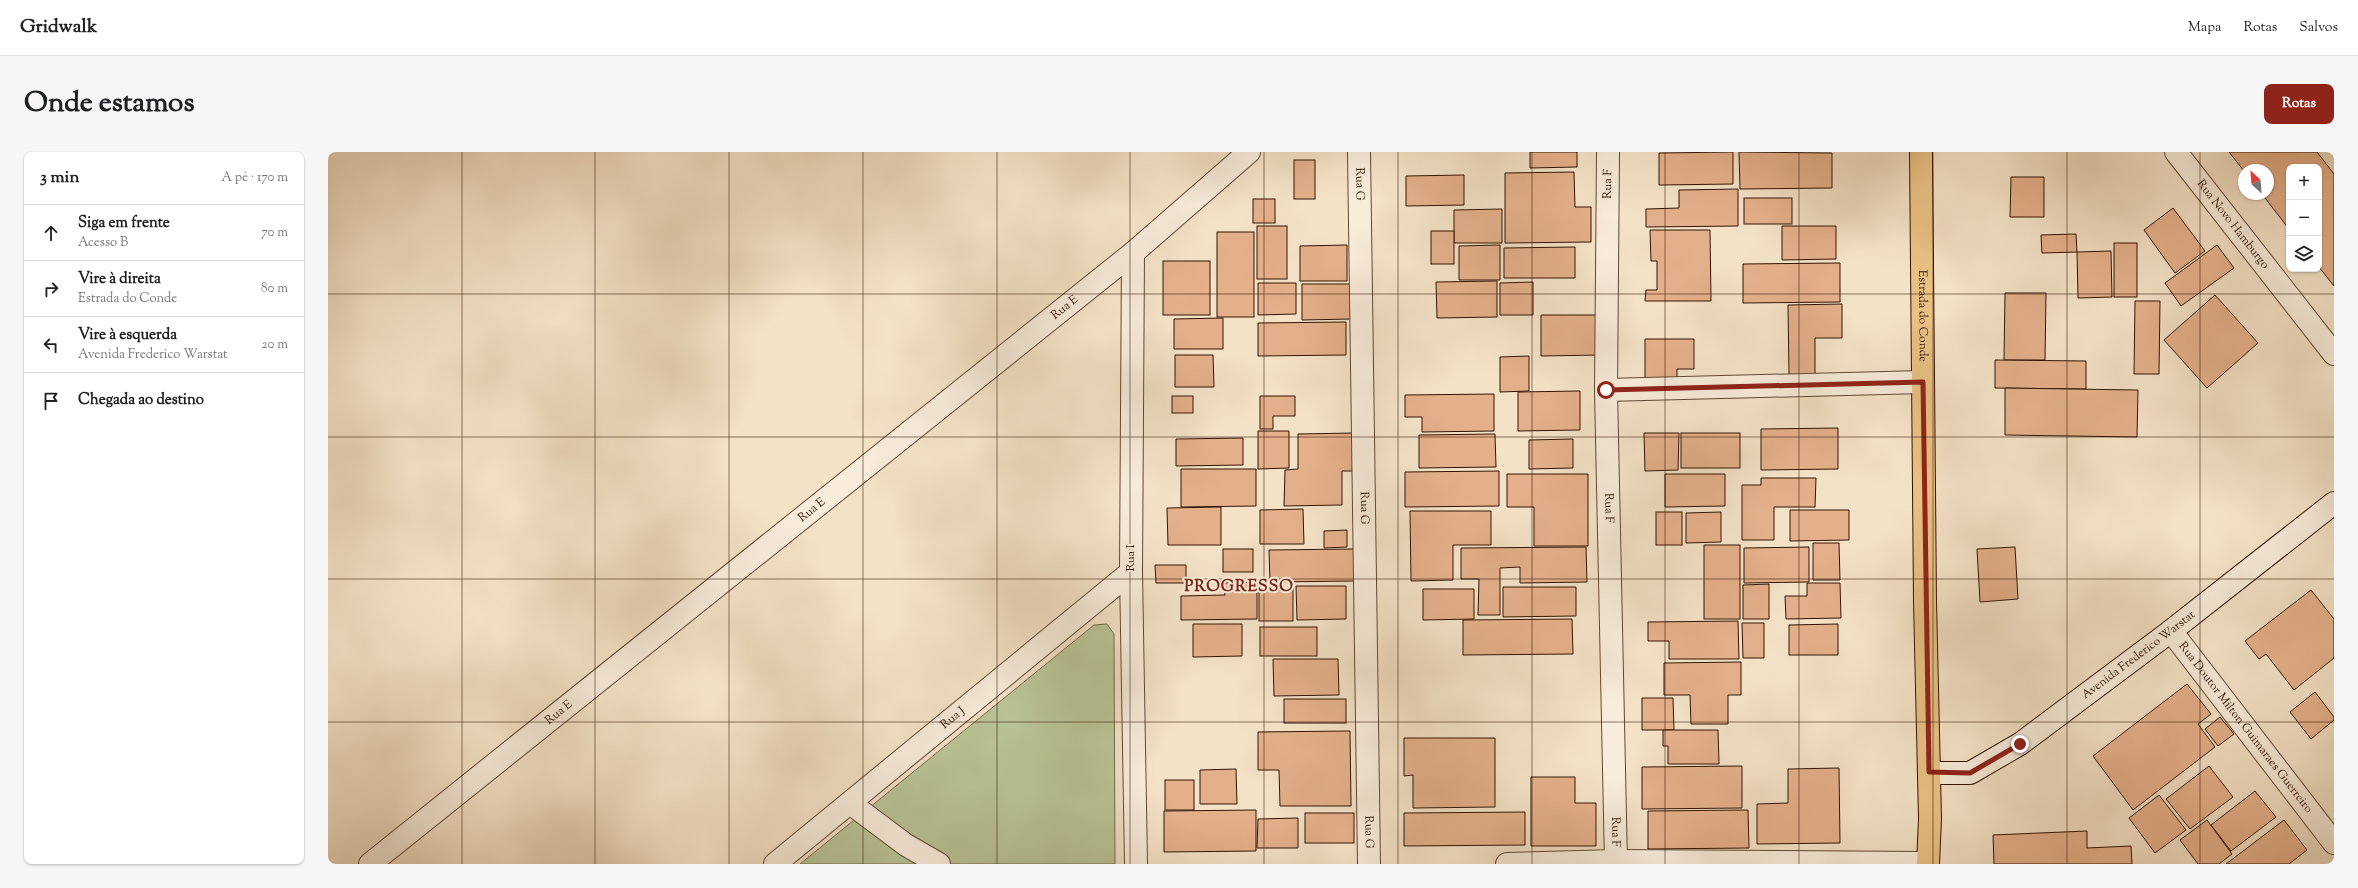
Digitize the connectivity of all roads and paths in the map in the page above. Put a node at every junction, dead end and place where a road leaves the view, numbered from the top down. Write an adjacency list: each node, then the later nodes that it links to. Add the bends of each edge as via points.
1 (1249, 152): 6 (street, Rua E)
2 (1359, 152): 21 (street, Rua G)
3 (1608, 152): 9 (street, Rua F)
4 (1921, 152): 8 (main road, Estrada do Conde)
5 (2176, 152): 7 (street, Rua Novo Hamburgo)
6 (1132, 253): 11 (street, Rua I); 17 (street, Rua E)
7 (2334, 354)
8 (1923, 382): 9 (street); 13 (main road, Estrada do Conde)
9 (1606, 390): 16 (street, Rua F)
10 (2334, 503): 12 (street, Avenida Frederico Warstat)
11 (1131, 572): 14 (street, Rua J); 20 (street, Rua I)
12 (2171, 631): 13 (street, Avenida Frederico Warstat, via 2008,751 1970,773); 15 (street, Rua Doutor Milton Guimaraes Guerreiro)
13 (1929, 772): 23 (main road, Estrada do Conde)
14 (850, 803): 18 (street, Rua J); 19 (street, via 906,845)
15 (2334, 843)
16 (1616, 863): 22 (street); 23 (street)
17 (370, 864)
18 (775, 864)
19 (939, 864)
20 (1136, 864)
21 (1369, 864)
22 (1508, 864)
23 (1928, 864)

